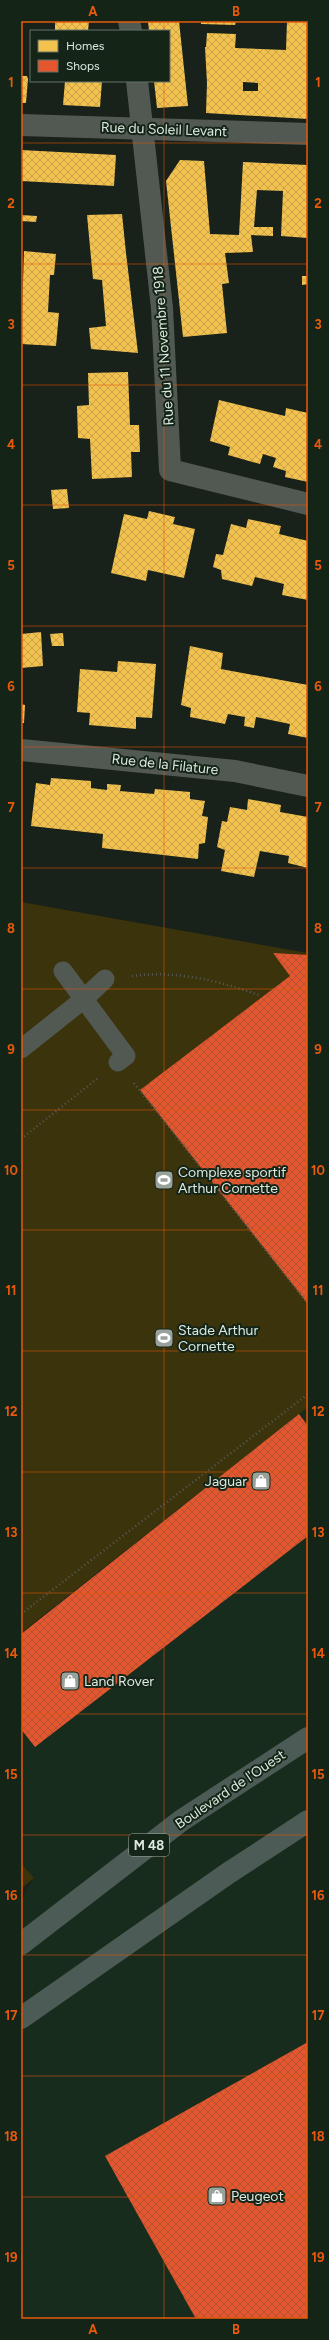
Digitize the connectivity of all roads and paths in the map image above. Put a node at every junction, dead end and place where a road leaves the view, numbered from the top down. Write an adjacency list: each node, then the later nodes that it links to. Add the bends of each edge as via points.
1 (137, 82): 3 (street, Rue du 11 Novembre 1918)
2 (21, 124): 3 (street, Rue du Soleil Levant)
3 (142, 128): 4 (street, Rue du Soleil Levant); 5 (street, Rue du 11 Novembre 1918, via 162,308 170,470)
4 (308, 134)
5 (308, 504)
6 (21, 750): 7 (street, Rue de la Filature, via 235,771)
7 (308, 786)
8 (63, 971): 11 (lane)
9 (105, 979): 10 (path, via 140,975 187,977 230,985); 11 (lane)
10 (261, 996)
11 (84, 999): 12 (lane); 13 (lane, via 126,1056)
12 (21, 1049)
13 (118, 1062): 14 (path); 15 (path)
14 (21, 1139)
15 (308, 1304)
16 (308, 1394): 17 (path)
17 (21, 1614)
18 (308, 1738): 20 (main road, Boulevard de l'Ouest / M 48, via 182,1820)
19 (308, 1821): 21 (main road, via 233,1870)
20 (21, 1944)
21 (21, 2018)

